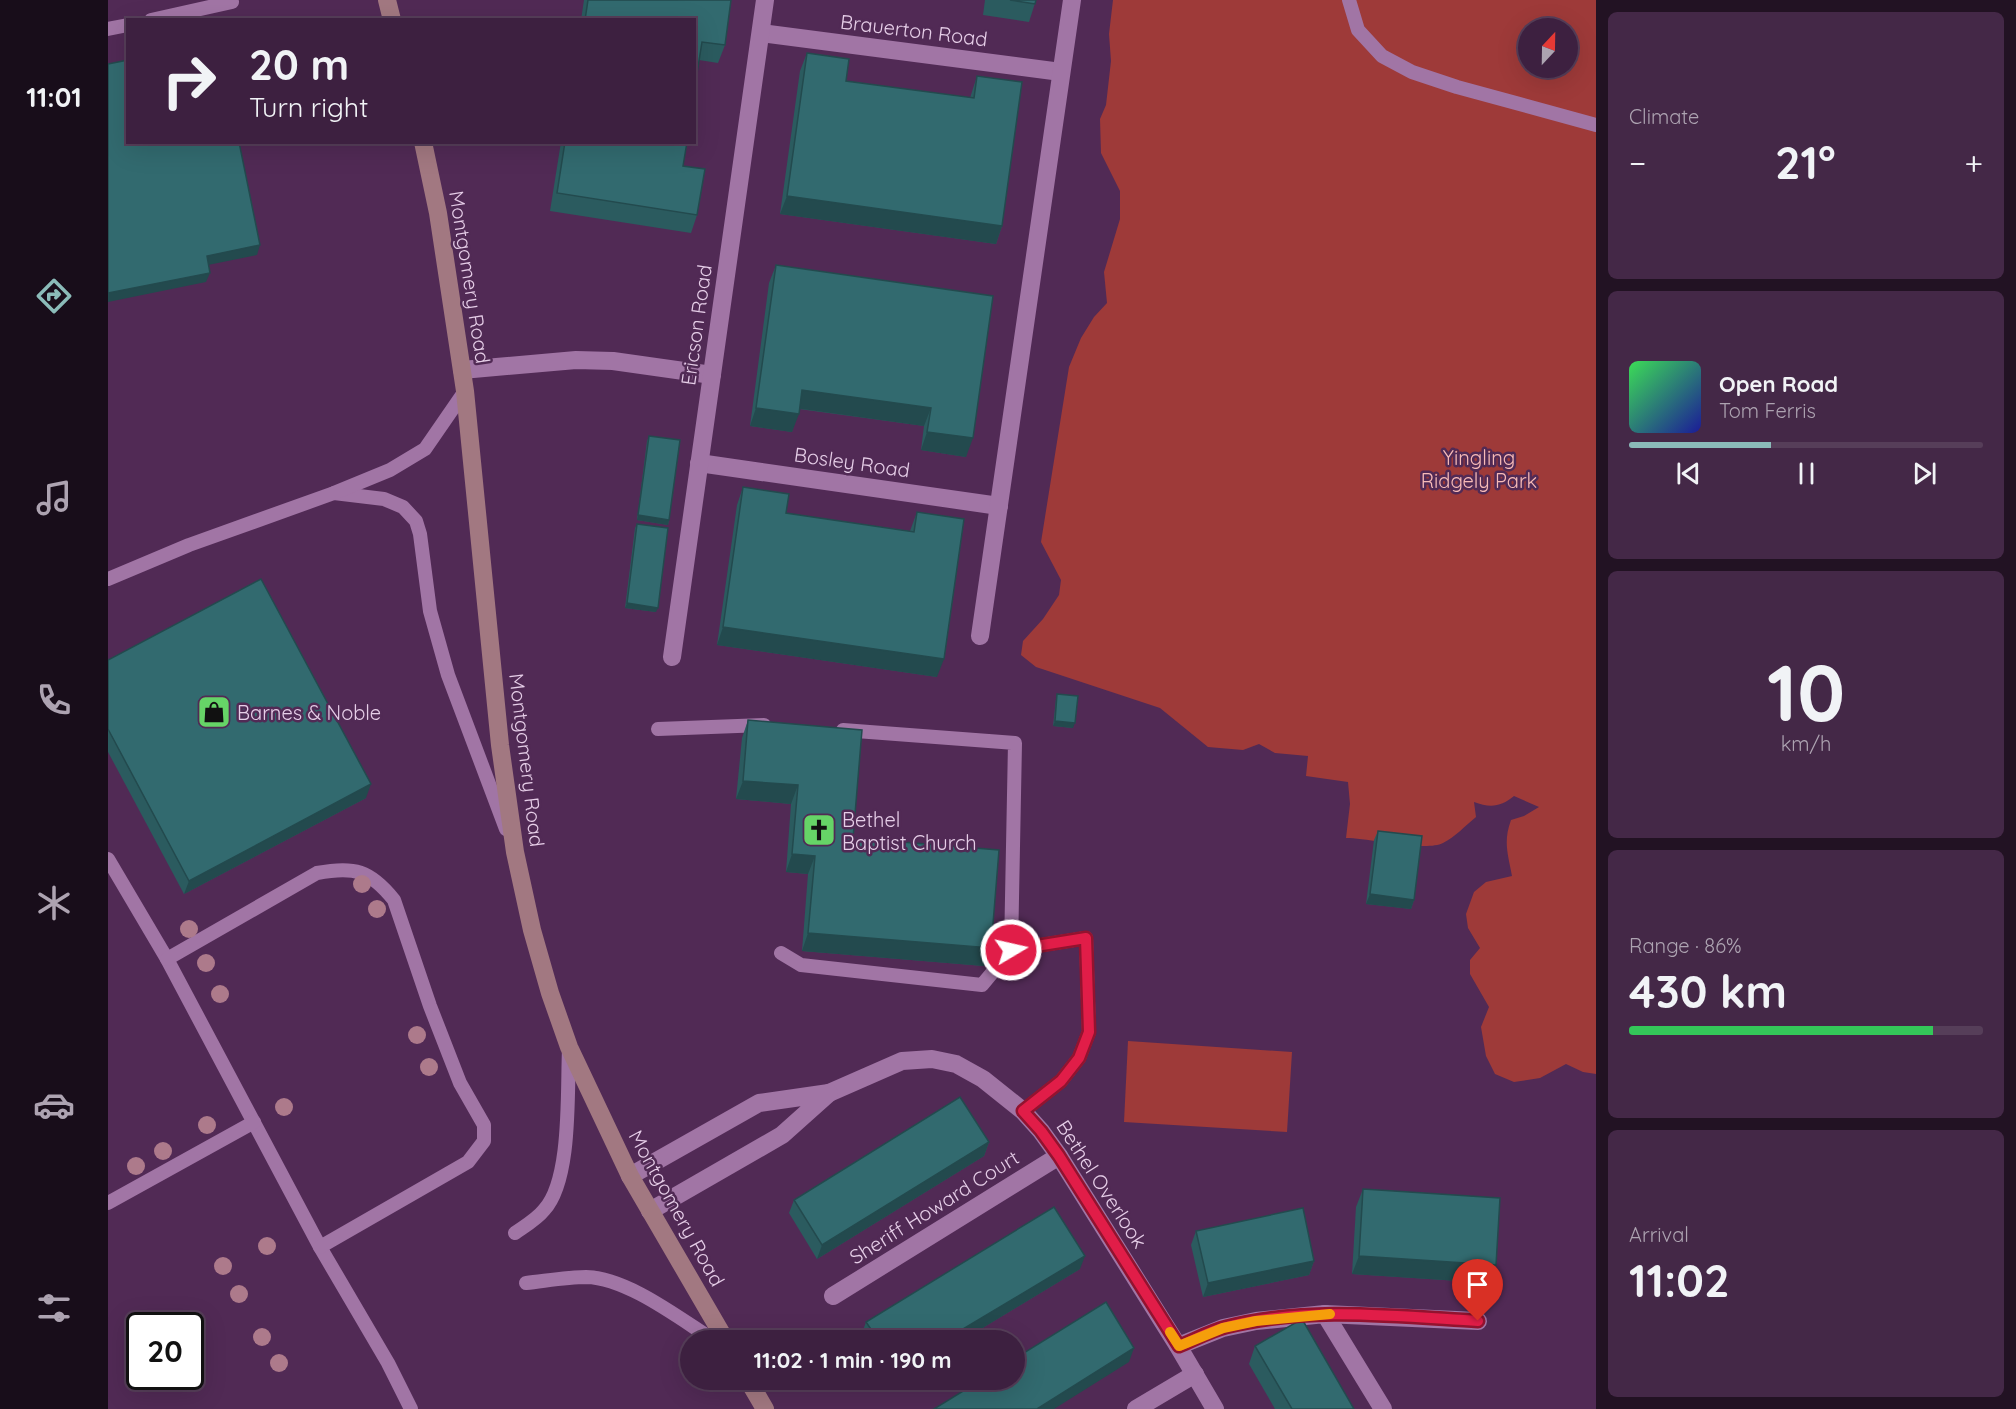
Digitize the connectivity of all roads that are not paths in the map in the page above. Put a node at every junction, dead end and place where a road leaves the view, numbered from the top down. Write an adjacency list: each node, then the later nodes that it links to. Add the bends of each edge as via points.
1 (387, 0): 7 (main road)
2 (765, 0): 10 (street, Ericson Road)
3 (1072, 0): 11 (street)
4 (1349, 0): 12 (lane, via 1358,30 1382,56 1412,72)
5 (235, 1): 6 (lane)
6 (160, 18)
7 (392, 18)
8 (126, 25): 9 (lane)
9 (108, 29)
10 (761, 33): 11 (street, Brauerton Road); 15 (street, Ericson Road)
11 (1061, 72): 19 (street)
12 (1596, 124)
13 (423, 144): 14 (main road, Montgomery Road)
14 (462, 370): 15 (street, via 576,360 613,361); 16 (main road, Montgomery Road)
15 (712, 375): 17 (street, Ericson Road)
16 (465, 391): 18 (lane, via 425,449 390,470); 26 (main road, Montgomery Road, via 500,746)
17 (699, 463): 19 (street, Bosley Road); 22 (street, Ericson Road)
18 (334, 493): 20 (lane); 26 (lane, via 384,499 403,507 416,521 430,611 448,675)
19 (999, 506): 21 (street)
20 (108, 579)
21 (980, 636)
22 (672, 657)
23 (776, 725): 24 (lane)
24 (658, 729)
25 (824, 729): 28 (lane, via 1015,743)
26 (515, 852): 31 (main road, Montgomery Road, via 538,951)
27 (108, 859): 30 (lane)
28 (1011, 950): 29 (lane, via 982,985 801,965); 33 (lane, via 1086,938 1089,1032 1079,1058 1061,1081)
29 (781, 953)
30 (167, 959): 34 (lane); 40 (lane, via 317,873 340,868 368,874 394,900 460,1083 484,1125 484,1141 468,1162)
31 (569, 1047): 36 (main road, Montgomery Road); 39 (lane, via 564,1165 558,1186 545,1210)
32 (829, 1093): 33 (street, Bethel Overlook, via 902,1061 932,1059 956,1064 983,1079); 36 (street, Bethel Overlook, via 759,1102); 38 (street, Bethel Overlook, via 782,1135)
33 (1023, 1111): 35 (street, Bethel Overlook)
34 (254, 1122): 37 (lane); 40 (lane)
35 (1059, 1156): 42 (street, Sheriff Howard Court); 47 (street, Bethel Overlook)
36 (630, 1176): 38 (main road, Montgomery Road)
37 (108, 1203)
38 (650, 1211): 46 (main road, Montgomery Road)
39 (515, 1233)
40 (320, 1247): 50 (lane)
41 (526, 1283): 45 (lane, via 587,1277 617,1283)
42 (832, 1296)
43 (1325, 1314): 44 (street); 47 (street, via 1223,1328); 54 (street)
44 (1478, 1321)
45 (697, 1330)
46 (720, 1330)
47 (1179, 1346): 48 (street, Bethel Overlook)
48 (1195, 1374): 52 (street); 53 (street, Bethel Overlook)
49 (754, 1390): 51 (main road)
50 (411, 1409)
51 (765, 1409)
52 (1136, 1409)
53 (1215, 1409)
54 (1383, 1409)

